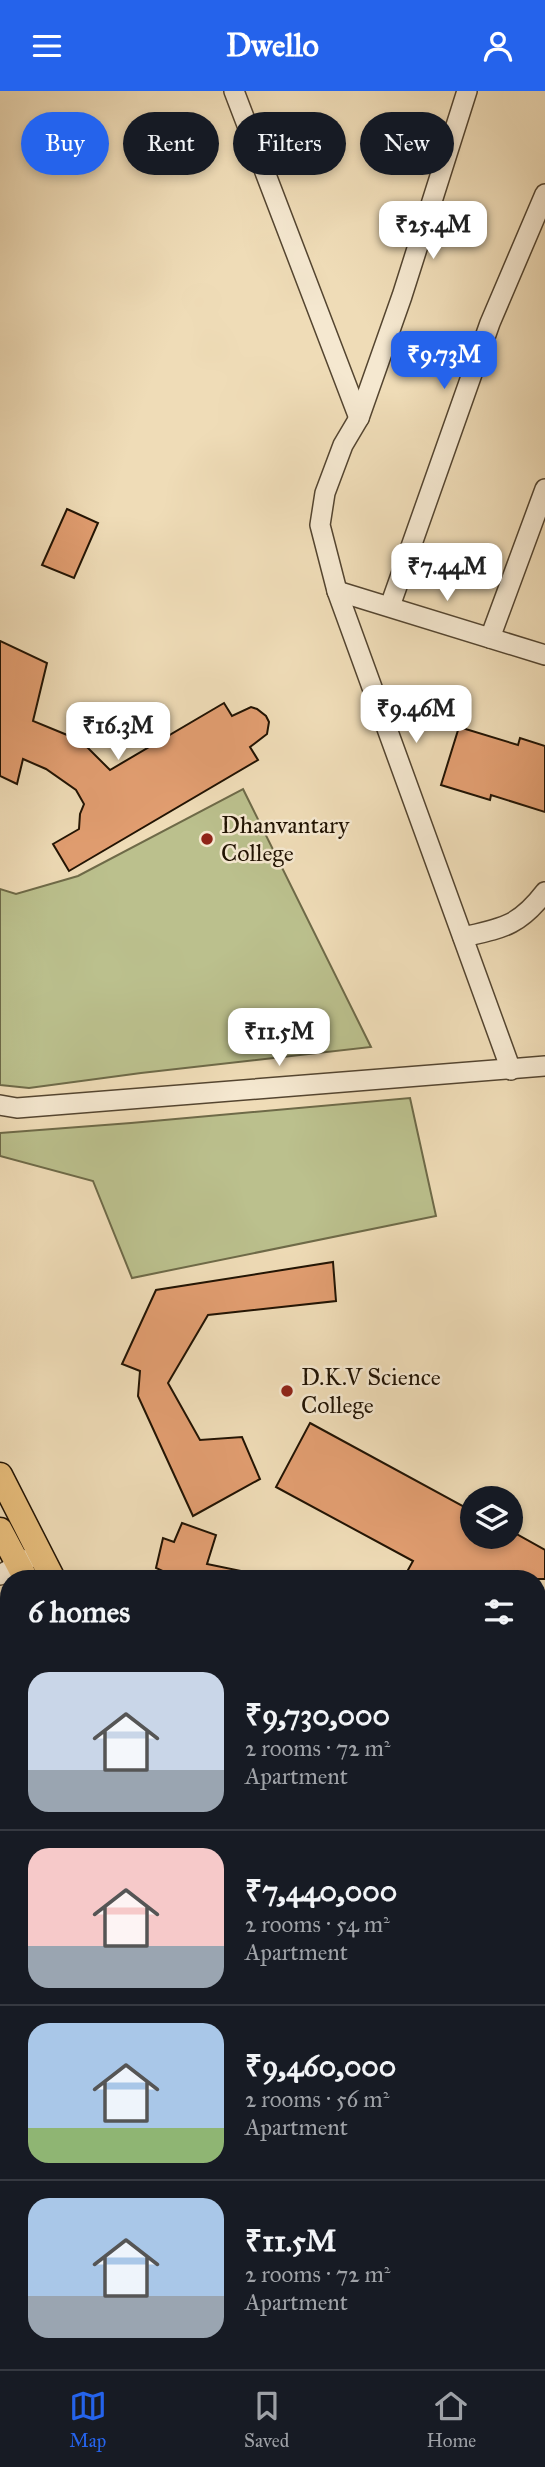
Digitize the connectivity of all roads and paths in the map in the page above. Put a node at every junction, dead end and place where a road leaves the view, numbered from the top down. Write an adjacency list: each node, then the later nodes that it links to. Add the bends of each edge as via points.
1 (234, 91): 4 (street)
2 (467, 91): 4 (street)
3 (545, 194): 7 (street, via 490,323)
4 (359, 418): 6 (street, via 325,493 320,525)
5 (545, 489): 8 (street)
6 (337, 591): 7 (street); 11 (street)
7 (390, 606): 8 (street)
8 (490, 638): 9 (street)
9 (545, 655)
10 (545, 893): 11 (street, via 530,912 503,928)
11 (463, 937): 13 (street)
12 (545, 1066): 13 (street)
13 (511, 1070): 14 (street)
14 (6, 1109)
15 (0, 1475): 17 (main road)
16 (0, 1530): 18 (main road)
17 (40, 1553): 19 (street); 20 (main road)
18 (14, 1570)
19 (19, 1570)
20 (48, 1570)

